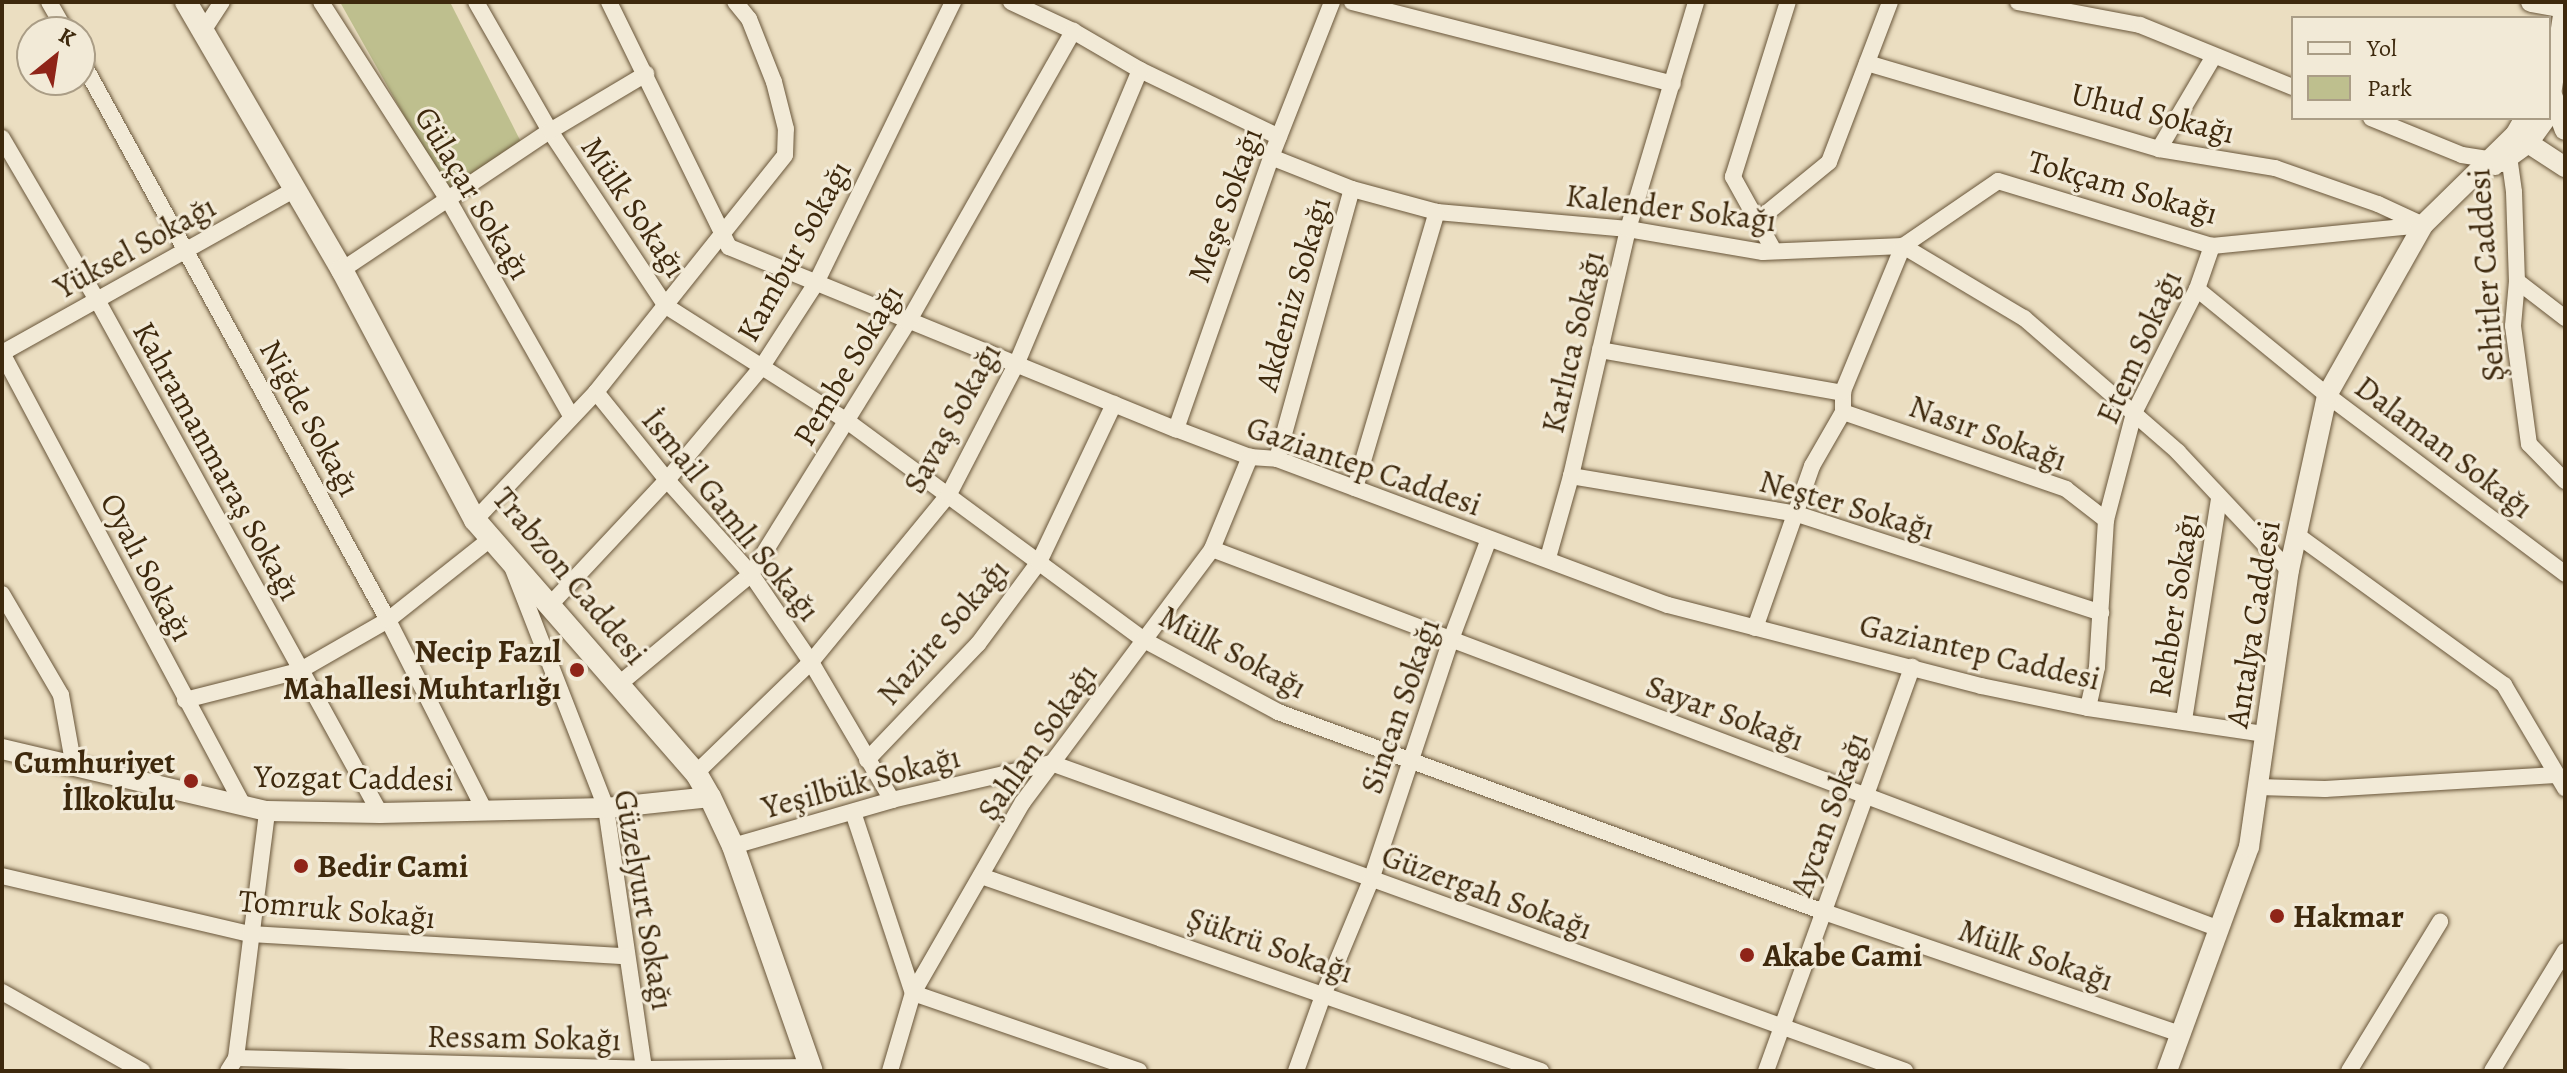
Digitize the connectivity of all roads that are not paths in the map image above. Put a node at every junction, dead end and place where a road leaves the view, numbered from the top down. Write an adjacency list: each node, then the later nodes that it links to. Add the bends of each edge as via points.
1 (186, 2): 16 (main road, Trabzon Caddesi)
2 (222, 2): 16 (street)
3 (321, 2): 39 (street, Gülaçar Sokağı)
4 (476, 2): 29 (street, Mülk Sokağı)
5 (609, 2): 22 (street, Gaziantep Caddesi)
6 (735, 2): 44 (street, via 749,19 774,82 786,129 785,155)
7 (953, 2): 51 (street, Kambur Sokağı)
8 (1011, 2): 17 (street)
9 (1332, 2): 30 (street, Meşe Sokağı)
10 (1352, 2): 23 (street)
11 (1696, 2): 23 (street, Karlıca Sokağı)
12 (1788, 2): 41 (street, via 1733,177)
13 (1890, 2): 19 (street)
14 (2018, 2): 18 (street, via 2140,25)
15 (2553, 6): 20 (street)
16 (203, 31): 38 (main road, Trabzon Caddesi)
17 (1073, 31): 21 (street); 56 (street, Pembe Sokağı)
18 (2214, 56): 24 (street); 33 (street)
19 (1867, 63): 33 (street, Uhud Sokağı); 41 (street, via 1829,162)
20 (2551, 69)
21 (1140, 70): 30 (street); 59 (street, Savaş Sokağı)
22 (646, 74): 29 (street); 44 (street, Gaziantep Caddesi)
23 (1673, 84): 43 (street, Karlıca Sokağı)
24 (2291, 86)
25 (96, 87): 48 (street, Niğde Sokağı)
26 (2551, 103): 28 (street)
27 (2376, 120): 32 (street, via 2462,155)
28 (2565, 130)
29 (550, 131): 39 (street); 54 (street, Mülk Sokağı)
30 (1279, 137): 35 (street, Meşe Sokağı)
31 (2, 138): 53 (street, Kahramanmaraş Sokağı)
32 (2517, 140): 34 (street); 36 (street); 42 (street, Antalya Caddesi); 50 (street, Şehitler Caddesi)
33 (2159, 149): 42 (street, Uhud Sokağı, via 2275,168)
34 (2565, 152)
35 (1271, 157): 37 (street, Kalender Sokağı); 69 (street, Meşe Sokağı)
36 (2565, 167)
37 (1352, 189): 40 (street, Kalender Sokağı); 71 (street, Akdeniz Sokağı)
38 (294, 190): 48 (street, Yüksel Sokağı); 49 (main road, Trabzon Caddesi)
39 (449, 201): 49 (street); 67 (street, Gülaçar Sokağı)
40 (1437, 212): 43 (street, Kalender Sokağı); 75 (street)
41 (1757, 221): 47 (street)
42 (2423, 225): 46 (street, Tokçam Sokağı); 63 (street, Antalya Caddesi)
43 (1628, 229): 47 (street, Kalender Sokağı); 57 (street, Karlıca Sokağı)
44 (721, 234): 51 (street, Gaziantep Caddesi, via 729,247); 54 (street)
45 (1903, 246): 46 (street, Tokçam Sokağı, via 1998,181); 47 (street, Kalender Sokağı); 62 (street); 66 (street, via 2024,318)
46 (2212, 246): 52 (street, Etem Sokağı)
47 (1774, 251)
48 (188, 252): 53 (street, Yüksel Sokağı); 94 (street, Niğde Sokağı)
49 (342, 270): 79 (main road, Trabzon Caddesi)
50 (2517, 281): 55 (street); 74 (street, Şehitler Caddesi, via 2513,326 2529,444)
51 (815, 285): 56 (street, Gaziantep Caddesi); 60 (street, Kambur Sokağı)
52 (2197, 289): 63 (street, Dalaman Sokağı); 66 (street, Etem Sokağı)
53 (96, 298): 58 (street, Yüksel Sokağı); 100 (street, Kahramanmaraş Sokağı)
54 (666, 306): 60 (street, Mülk Sokağı); 61 (street)
55 (2565, 318)
56 (908, 322): 59 (street, Gaziantep Caddesi); 68 (street, Pembe Sokağı)
57 (1600, 350): 62 (street); 72 (street, Karlıca Sokağı)
58 (2, 353): 102 (street, Oyalı Sokağı)
59 (1016, 365): 64 (street, Gaziantep Caddesi); 76 (street, Savaş Sokağı)
60 (761, 368): 68 (street, Mülk Sokağı); 73 (street, Kambur Sokağı)
61 (596, 392): 67 (street); 73 (street, İsmail Gamlı Sokağı)
62 (1843, 393): 65 (street)
63 (2327, 395): 81 (street, Antalya Caddesi); 90 (street, Dalaman Sokağı)
64 (1114, 404): 69 (street, Gaziantep Caddesi); 86 (street, Nazire Sokağı)
65 (1843, 412): 78 (street, via 1812,466); 80 (street, Nasır Sokağı, via 2066,489)
66 (2134, 413): 77 (street); 80 (street, Etem Sokağı)
67 (571, 416): 79 (street)
68 (847, 421): 76 (street, Mülk Sokağı); 89 (street, Pembe Sokağı)
69 (1176, 429): 70 (street, Gaziantep Caddesi)
70 (1250, 457): 71 (street, Gaziantep Caddesi); 84 (street, Şahlan Sokağı)
71 (1277, 459): 75 (street, Gaziantep Caddesi)
72 (1571, 476): 78 (street, Neşter Sokağı); 85 (street, Karlıca Sokağı)
73 (667, 480): 89 (street, İsmail Gamlı Sokağı); 92 (street, Kambur Sokağı)
74 (2565, 481)
75 (1355, 488): 82 (street, Gaziantep Caddesi)
76 (949, 494): 86 (street, Mülk Sokağı); 98 (street, Savaş Sokağı)
77 (2219, 498): 88 (street); 104 (street, Rehber Sokağı)
78 (1797, 514): 93 (street, Neşter Sokağı); 95 (street)
79 (475, 520): 83 (main road, Trabzon Caddesi)
80 (2106, 520): 93 (street, Etem Sokağı)
81 (2297, 535): 88 (street, Antalya Caddesi); 112 (street, via 2504,685)
82 (1489, 539): 85 (street, Gaziantep Caddesi); 97 (street, Sincan Sokağı)
83 (489, 540): 87 (main road, Trabzon Caddesi); 94 (street)
84 (1212, 549): 96 (street, Şahlan Sokağı); 97 (street, Sayar Sokağı)
85 (1548, 558): 95 (street, Gaziantep Caddesi, via 1668,605)
86 (1039, 562): 96 (street, Mülk Sokağı); 107 (street, Nazire Sokağı, via 978,644)
87 (511, 564): 92 (main road, Trabzon Caddesi); 118 (street, Güzelyurt Sokağı)
88 (2289, 570): 105 (street, Antalya Caddesi)
89 (751, 574): 98 (street, İsmail Gamlı Sokağı); 101 (street, Pembe Sokağı)
90 (2565, 574)
91 (2, 594): 110 (street, via 61,695)
92 (548, 607): 101 (main road, Trabzon Caddesi)
93 (2101, 613): 103 (street, Etem Sokağı)
94 (388, 620): 100 (street); 119 (street, Niğde Sokağı)
95 (1755, 628): 99 (street, Gaziantep Caddesi)
96 (1144, 640): 108 (street, Mülk Sokağı, via 1278,712); 109 (street, Şahlan Sokağı)
97 (1450, 642): 108 (street, Sincan Sokağı); 114 (street, Sayar Sokağı)
98 (811, 662): 107 (street, İsmail Gamlı Sokağı); 111 (street, Savaş Sokağı)
99 (1912, 667): 103 (street, Gaziantep Caddesi); 114 (street, Aycan Sokağı)
100 (299, 671): 102 (street); 122 (street, Kahramanmaraş Sokağı)
101 (618, 685): 111 (main road, Trabzon Caddesi)
102 (185, 700): 117 (street, Oyalı Sokağı)
103 (2088, 708): 104 (street, Gaziantep Caddesi)
104 (2184, 720): 105 (street, Gaziantep Caddesi)
105 (2265, 734): 113 (street, Antalya Caddesi)
106 (2, 749): 110 (street, Yozgat Caddesi)
107 (867, 760): 116 (street, İsmail Gamlı Sokağı)
108 (1410, 761): 126 (street, Sincan Sokağı); 127 (street, Mülk Sokağı)
109 (1051, 763): 116 (street, Yeşilbük Sokağı); 125 (street, Şahlan Sokağı); 126 (street, Güzergah Sokağı)
110 (74, 767): 117 (street, Yozgat Caddesi)
111 (696, 773): 115 (main road, Trabzon Caddesi)
112 (2561, 782): 113 (street)
113 (2258, 787): 129 (street, Antalya Caddesi, via 2249,847)
114 (1865, 795): 127 (street, Aycan Sokağı); 129 (street, Sayar Sokağı)
115 (710, 797): 118 (street, Yozgat Caddesi); 123 (main road, Trabzon Caddesi)
116 (892, 800): 121 (street, Yeşilbük Sokağı)
117 (244, 807): 120 (street, Yozgat Caddesi)
118 (606, 808): 119 (street, Yozgat Caddesi); 132 (street, Güzelyurt Sokağı)
119 (484, 809): 122 (street, Yozgat Caddesi)
120 (267, 811): 122 (street, Yozgat Caddesi); 130 (street)
121 (853, 812): 123 (street, Yeşilbük Sokağı); 134 (street)
122 (380, 813)
123 (733, 846): 140 (main road, Trabzon Caddesi)
124 (2, 876): 130 (street, Tomruk Sokağı)
125 (981, 876): 134 (street, Şahlan Sokağı); 135 (street, Şükrü Sokağı)
126 (1371, 880): 135 (street, Sincan Sokağı); 136 (street, Güzergah Sokağı)
127 (1824, 912): 136 (street, Aycan Sokağı); 137 (street, Mülk Sokağı)
128 (2440, 922): 149 (street)
129 (2219, 929): 137 (street, Antalya Caddesi)
130 (250, 934): 132 (street, Tomruk Sokağı); 138 (street)
131 (2565, 951): 150 (street)
132 (625, 956): 139 (street, Güzelyurt Sokağı)
133 (2, 992): 141 (street)
134 (913, 993): 142 (street, Şahlan Sokağı); 143 (street)
135 (1324, 993): 144 (street, Sincan Sokağı); 145 (street, Şükrü Sokağı)
136 (1780, 1028): 146 (street, Aycan Sokağı); 147 (street, Güzergah Sokağı)
137 (2181, 1034): 148 (street, Antalya Caddesi)
138 (232, 1065): 139 (street, Ressam Sokağı)
139 (644, 1069): 140 (street, Ressam Sokağı)
140 (812, 1069)
141 (142, 1071)
142 (890, 1071)
143 (1139, 1071)
144 (1296, 1071)
145 (1541, 1071)
146 (1766, 1071)
147 (1905, 1071)
148 (2167, 1071)
149 (2349, 1071)
150 (2492, 1071)

